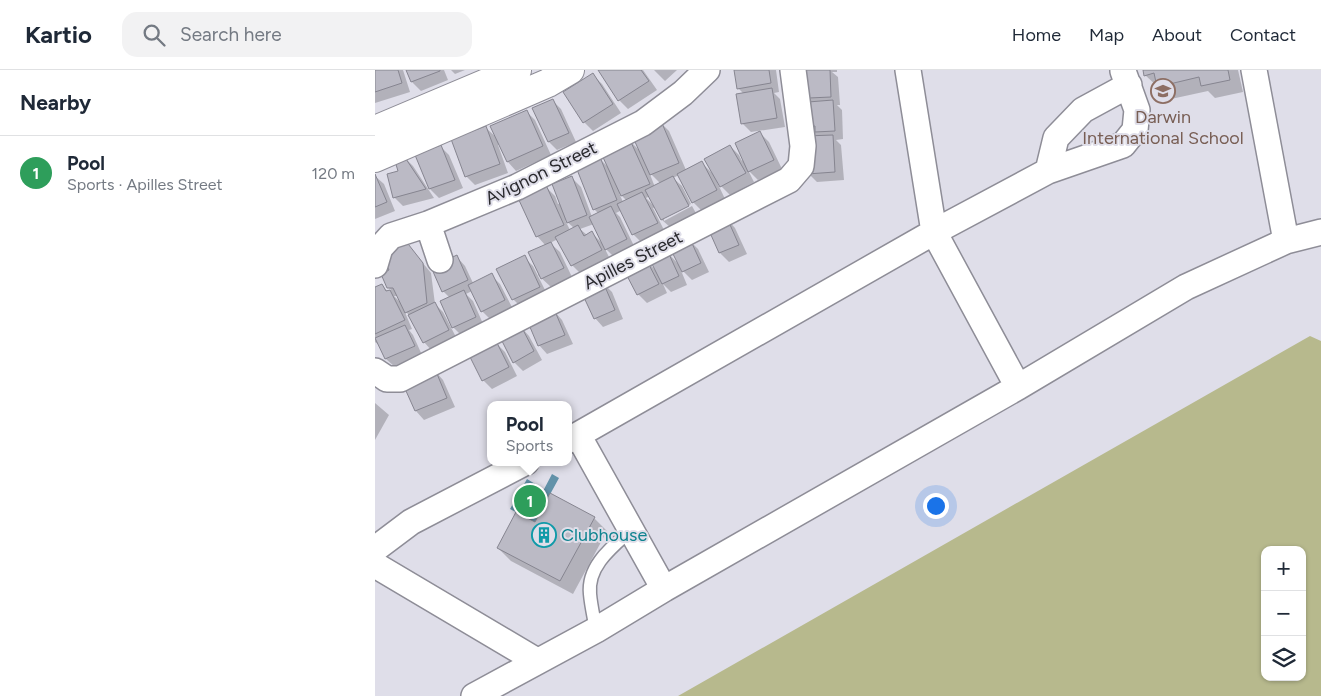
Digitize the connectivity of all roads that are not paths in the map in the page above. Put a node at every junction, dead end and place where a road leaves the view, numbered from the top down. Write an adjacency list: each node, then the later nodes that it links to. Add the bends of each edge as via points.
1 (517, 70): 8 (street)
2 (570, 70): 9 (street, via 548,83)
3 (707, 70): 11 (street, Avignon Street, via 643,123 517,187)
4 (793, 70): 17 (street, Apilles Street, via 803,146 801,166 789,180 400,379 387,379)
5 (908, 70): 12 (street)
6 (1254, 70): 14 (street)
7 (1126, 77): 10 (street, via 1083,110 1056,138); 10 (street, via 1137,110 1135,130 1123,145)
8 (375, 130)
9 (375, 158)
10 (1048, 171): 12 (street)
11 (428, 224): 15 (street); 16 (street, Avignon Street, via 391,236 380,248)
12 (934, 232): 18 (street); 19 (street)
13 (1321, 232): 14 (street)
14 (1286, 241): 18 (street, via 1186,288)
15 (440, 260)
16 (375, 265)
17 (375, 371)
18 (1018, 387): 24 (street)
19 (573, 438): 21 (street)
20 (518, 466): 22 (street, via 411,522)
21 (631, 530): 24 (street); 25 (lane, via 599,559 592,578 589,592)
22 (375, 549)
23 (375, 565): 26 (street)
24 (664, 589): 25 (street)
25 (596, 630): 26 (street)
26 (537, 661): 27 (street)
27 (474, 696)

